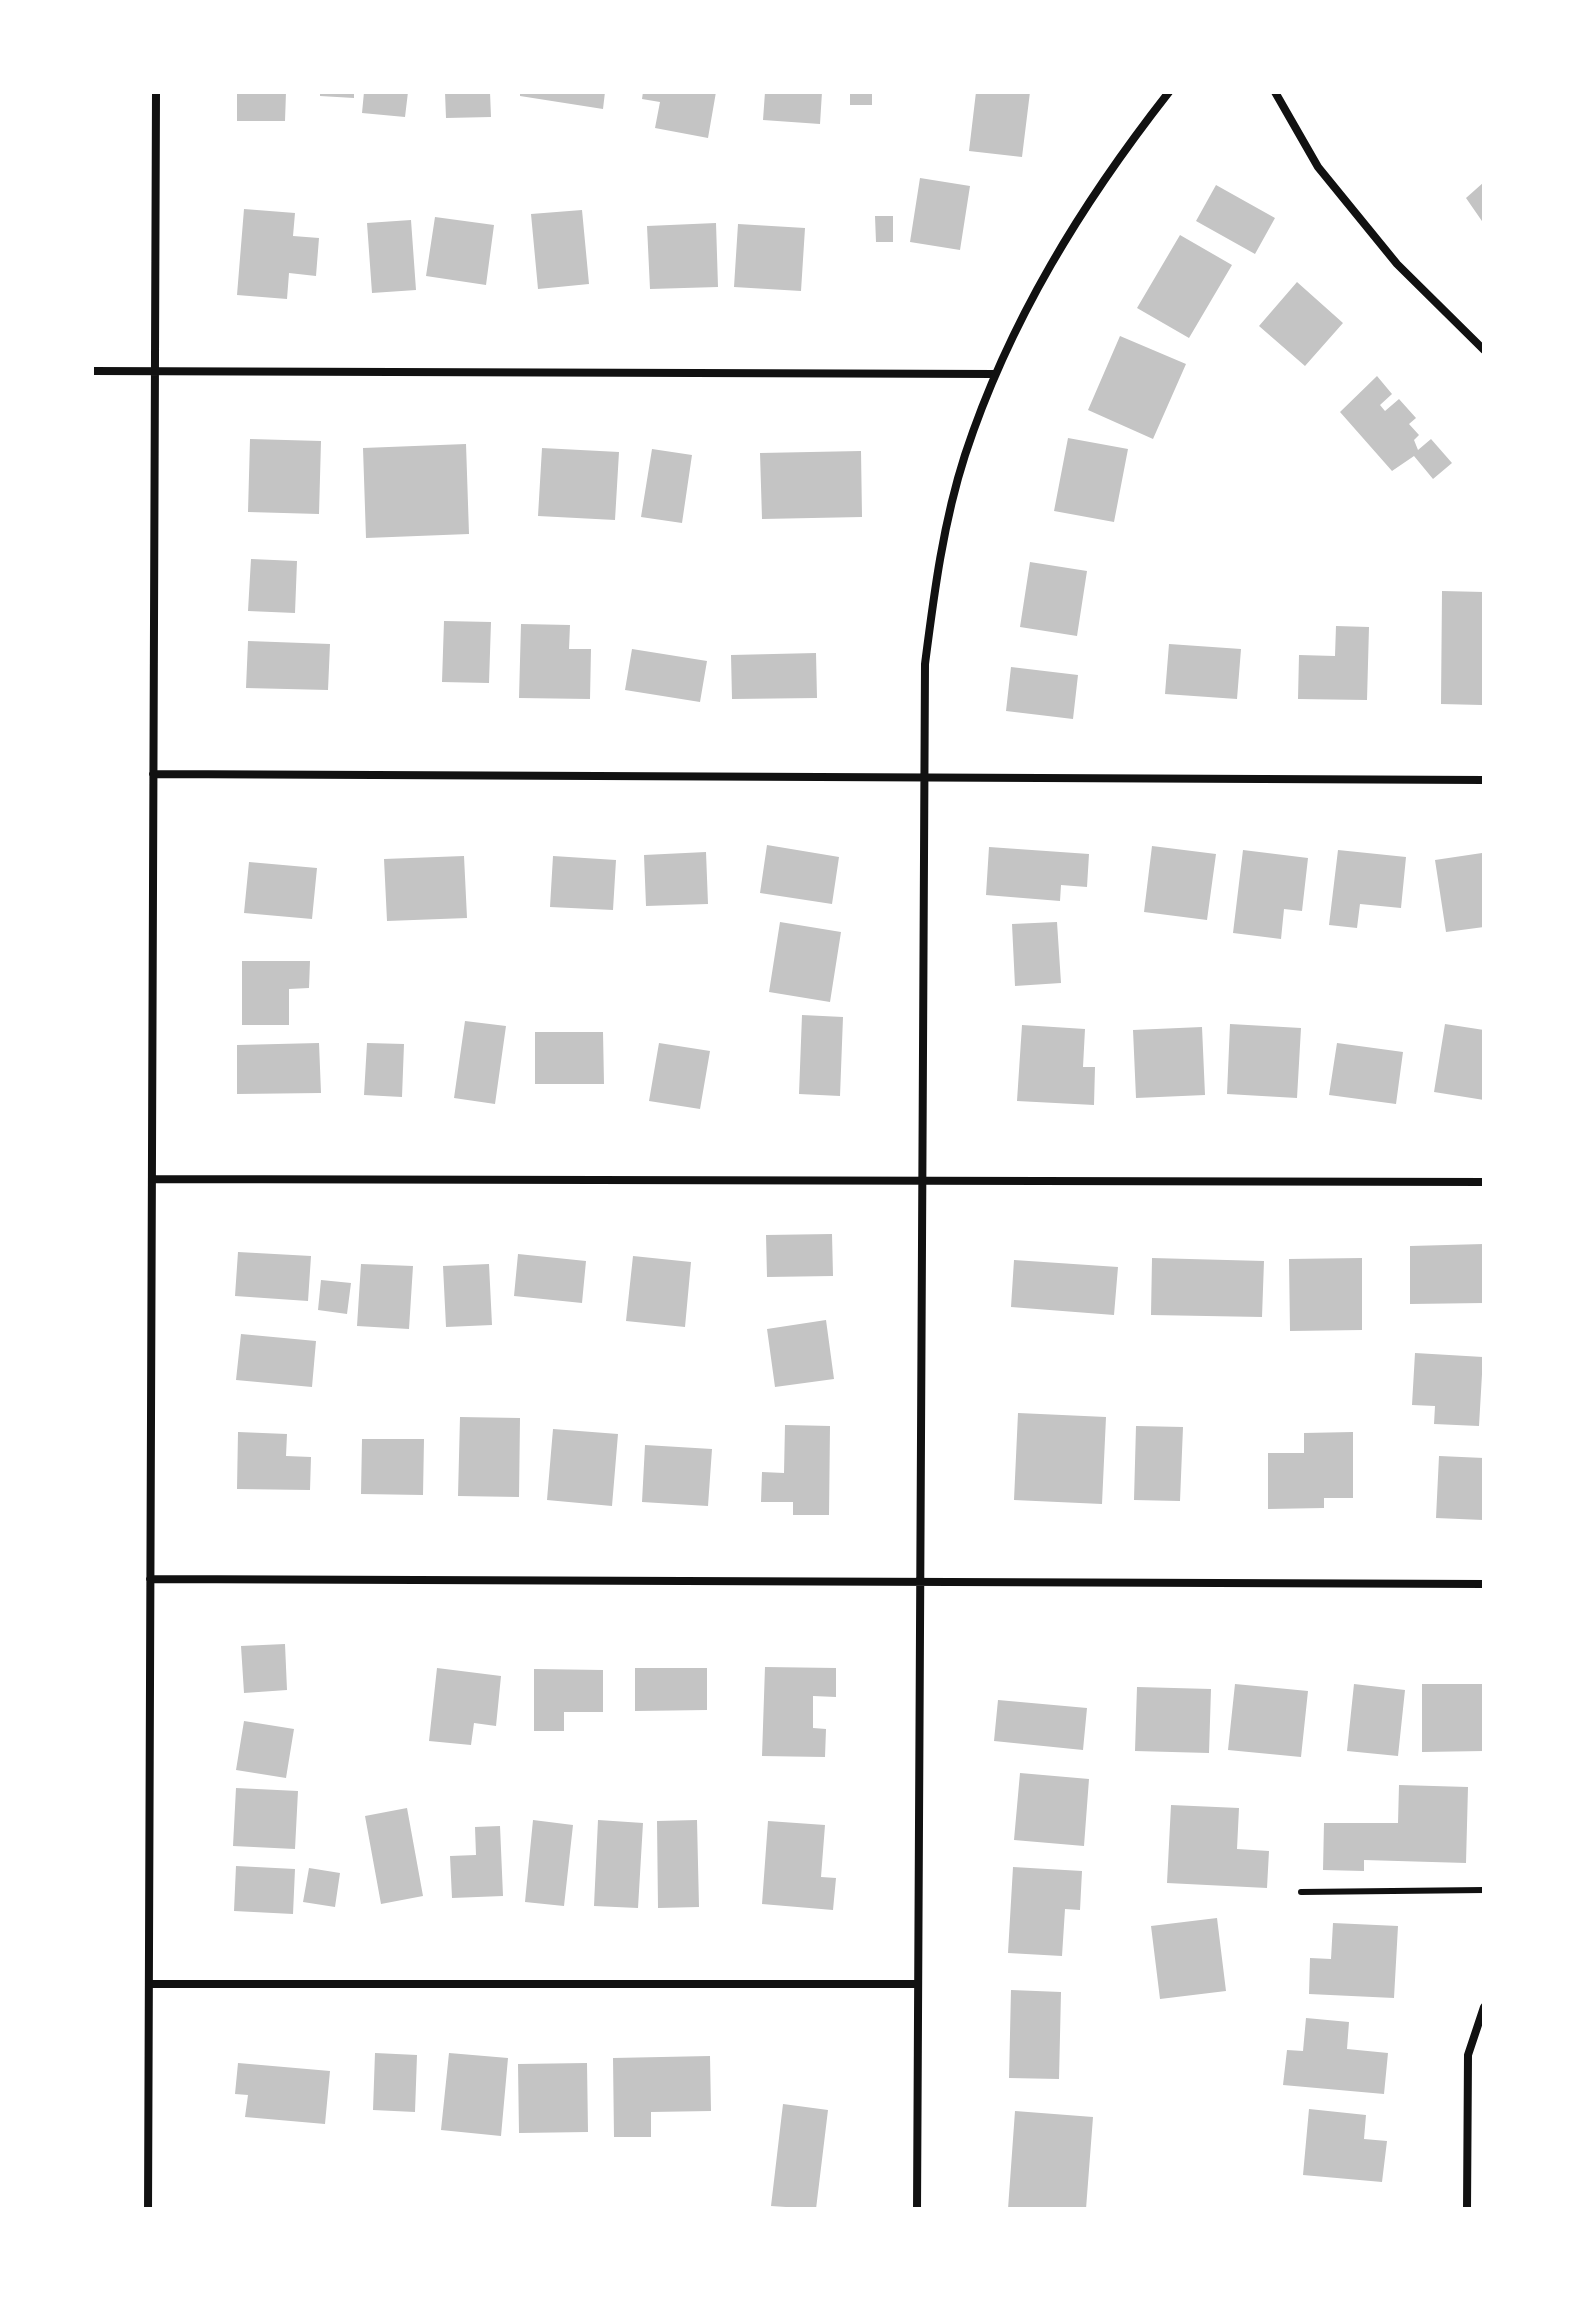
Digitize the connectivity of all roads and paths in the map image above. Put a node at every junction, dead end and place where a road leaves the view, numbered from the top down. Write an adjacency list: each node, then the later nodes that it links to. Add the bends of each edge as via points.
1 (156, 92): 6 (street)
2 (1169, 92): 7 (street, via 1052,258)
3 (1275, 92): 4 (street, via 1328,179 1397,264)
4 (1484, 350)
5 (92, 371): 6 (street)
6 (155, 371): 7 (street); 8 (street)
7 (995, 374): 9 (street, via 964,457 937,566 925,664)
8 (153, 774): 9 (street); 11 (street)
9 (924, 776): 10 (street); 12 (street)
10 (1484, 780)
11 (152, 1179): 12 (street); 14 (street)
12 (921, 1180): 13 (street); 15 (street)
13 (1484, 1182)
14 (150, 1579): 15 (street); 19 (street)
15 (920, 1582): 16 (street); 20 (street)
16 (1484, 1584)
17 (1484, 1890): 18 (lane)
18 (1301, 1892)
19 (149, 1984): 20 (street); 22 (street)
20 (917, 1984): 23 (street)
21 (1484, 2007): 24 (street, via 1468,2055)
22 (148, 2209)
23 (917, 2209)
24 (1467, 2209)

